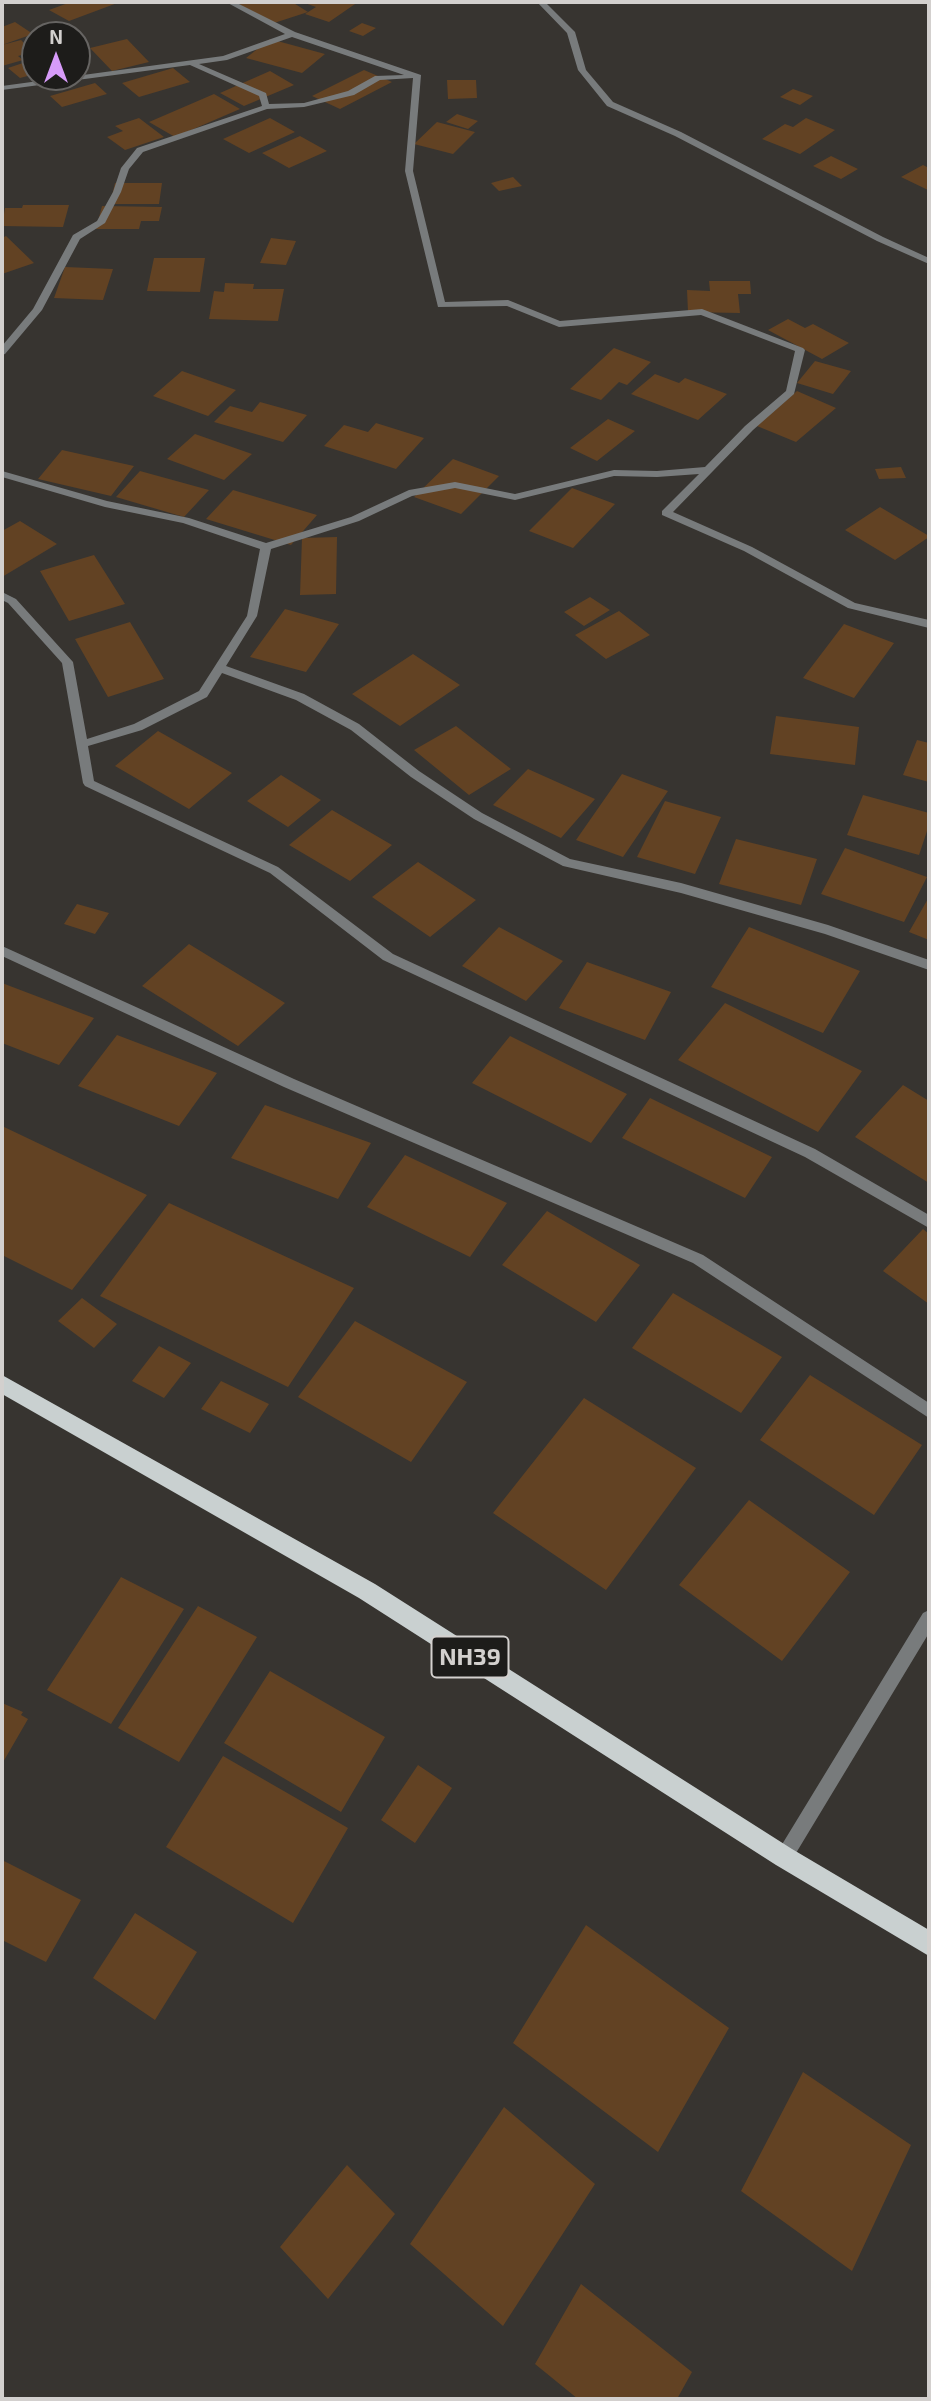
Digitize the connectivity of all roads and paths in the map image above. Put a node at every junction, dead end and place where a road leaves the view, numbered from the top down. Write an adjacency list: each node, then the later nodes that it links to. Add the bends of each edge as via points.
1 (230, 2): 3 (street)
2 (541, 2): 8 (street, via 571,32 582,70 610,103)
3 (292, 34): 4 (street, via 225,58); 5 (street)
4 (192, 63): 6 (street); 7 (street, via 264,94)
5 (418, 77): 7 (street, via 378,78 351,93 304,105); 10 (street, via 408,171 441,305 508,303 559,324 702,312 800,350 792,393)
6 (2, 88)
7 (266, 107): 9 (street, via 139,150 124,168 102,223 76,237 37,310)
8 (929, 261)
9 (2, 352)
10 (707, 470): 12 (street, via 614,472 515,497 455,485 409,493 355,519); 14 (street, via 666,513 748,549 852,606)
11 (2, 474): 12 (street, via 105,504 185,520)
12 (266, 547): 15 (street, via 252,616)
13 (2, 595): 16 (street, via 68,662)
14 (929, 624)
15 (219, 668): 16 (street, via 203,694 138,727); 18 (street, via 300,697 355,727 478,816 567,863 681,888)
16 (82, 744): 19 (street, via 89,783 274,870 388,957 810,1153)
17 (2, 951): 21 (street, via 289,1083 698,1259)
18 (929, 965)
19 (929, 1222)
20 (2, 1384): 23 (highway, NH39, via 367,1591)
21 (929, 1411)
22 (929, 1618): 23 (street)
23 (784, 1857): 24 (highway, NH39)
24 (929, 1944)

